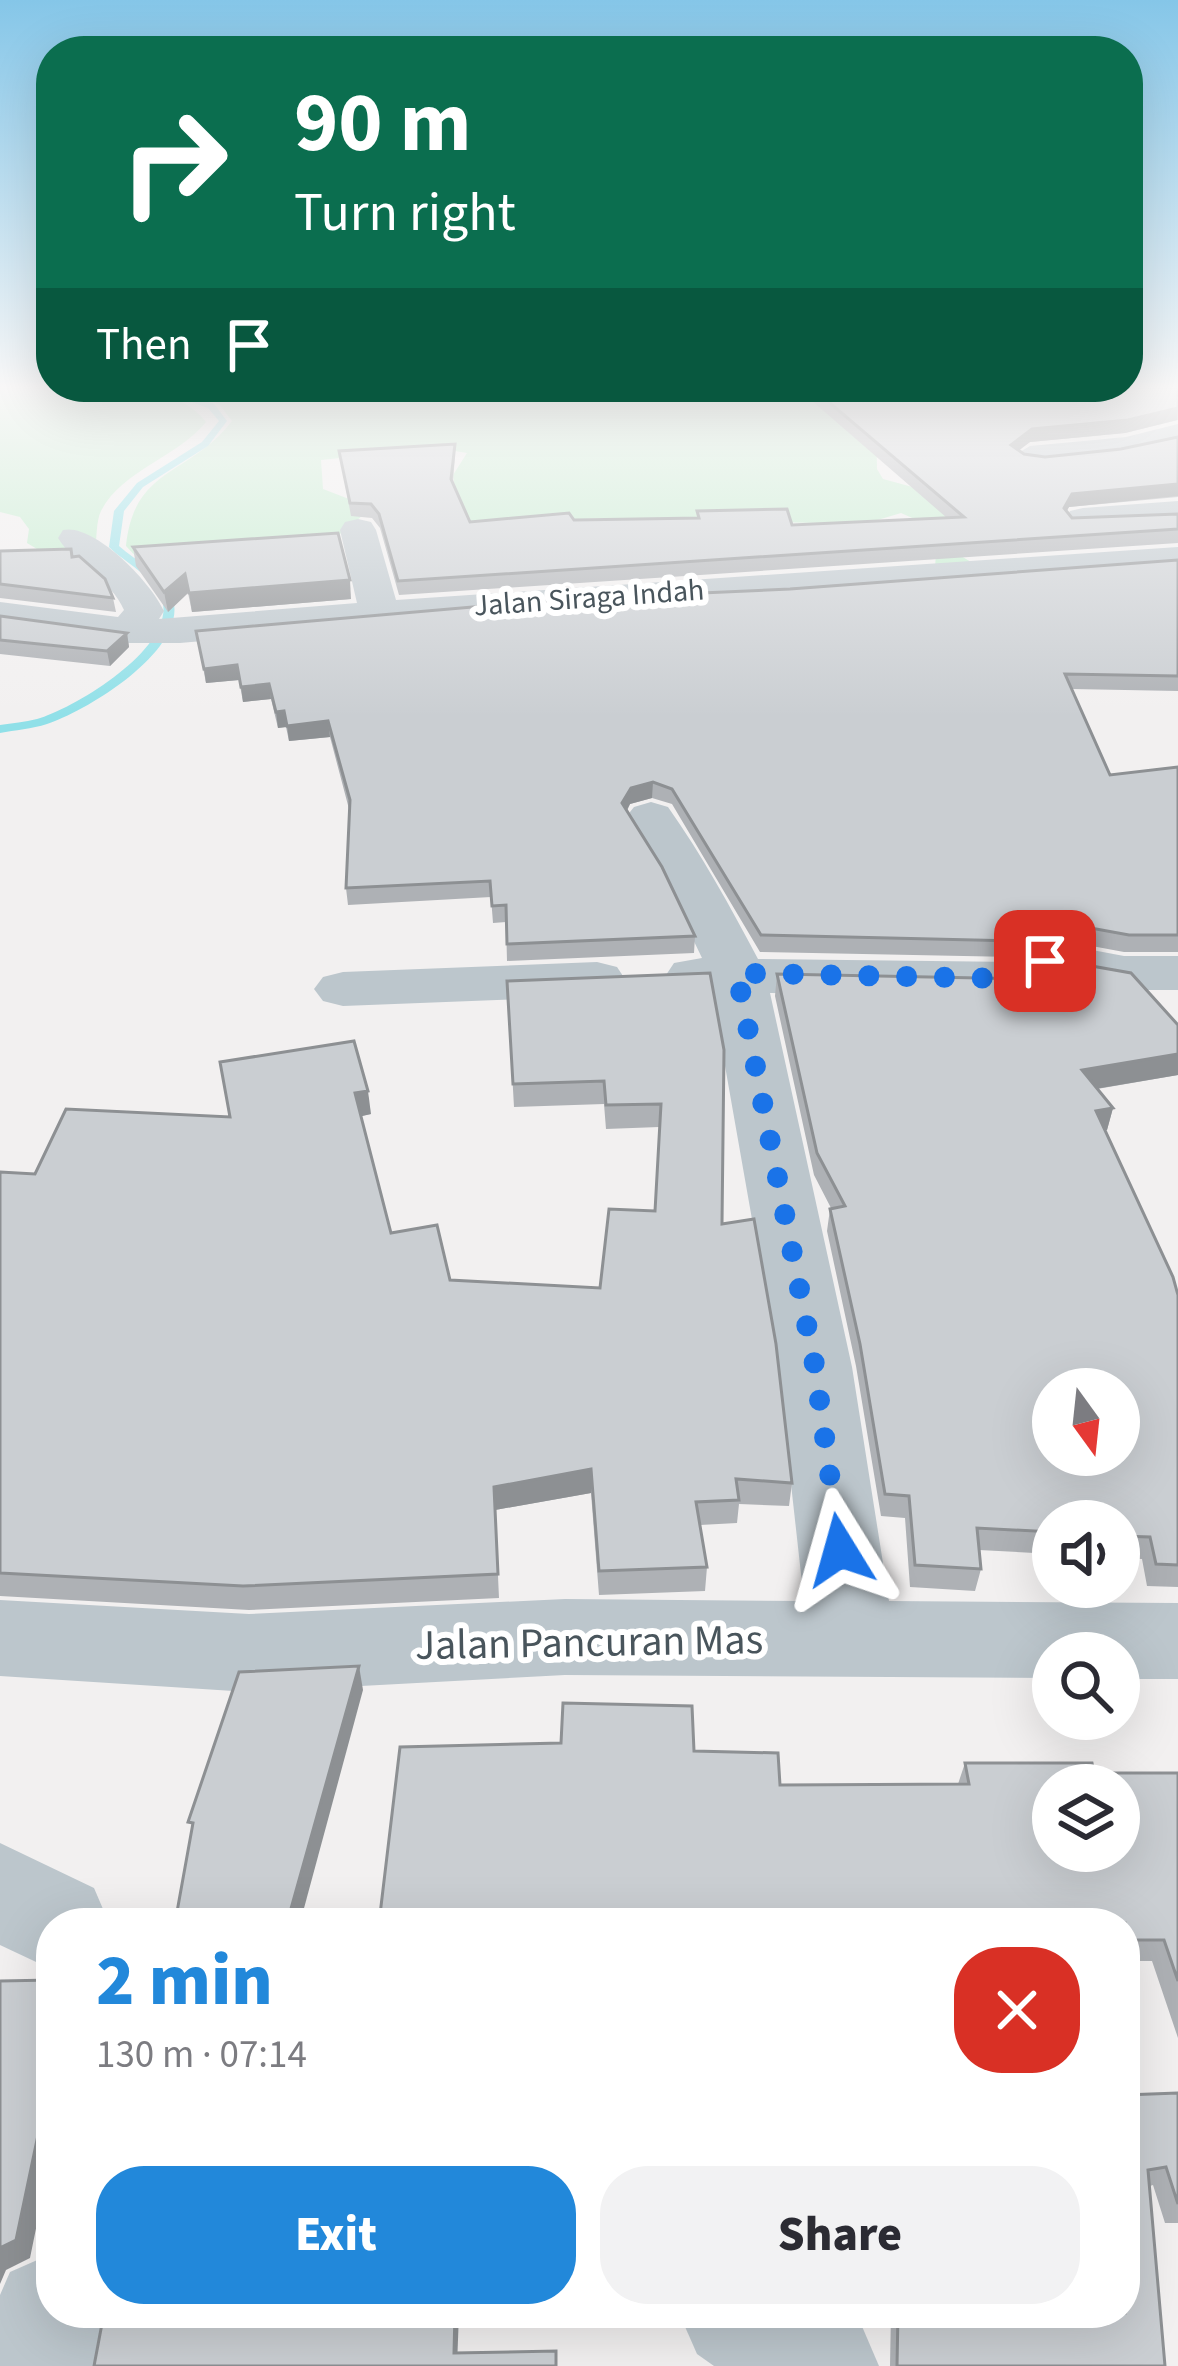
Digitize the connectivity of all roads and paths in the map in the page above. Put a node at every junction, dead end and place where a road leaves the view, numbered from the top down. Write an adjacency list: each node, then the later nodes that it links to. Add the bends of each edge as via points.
1 (1178, 512): 2 (street)
2 (1083, 519)
3 (358, 530): 7 (street)
4 (76, 538): 8 (street, via 90,558 135,586 144,611)
5 (1178, 558): 7 (street, Jalan Siraga Indah)
6 (0, 614): 8 (street, Jalan Siraga Indah)
7 (380, 614): 8 (street, Jalan Siraga Indah)
8 (134, 631)
9 (651, 817): 10 (street)
10 (737, 973): 11 (street, via 1026,979 1054,960 1124,974); 12 (street); 14 (street, via 815,1367)
11 (1178, 973)
12 (343, 989)
13 (0, 1639): 14 (street, Jalan Pancuran Mas, via 249,1653 565,1636)
14 (853, 1641): 15 (street, Jalan Pancuran Mas)
15 (1178, 1641)
16 (0, 1892): 17 (street)
17 (36, 1911)
18 (48, 2328): 20 (street)
19 (761, 2328): 21 (street)
20 (42, 2366)
21 (819, 2366)

